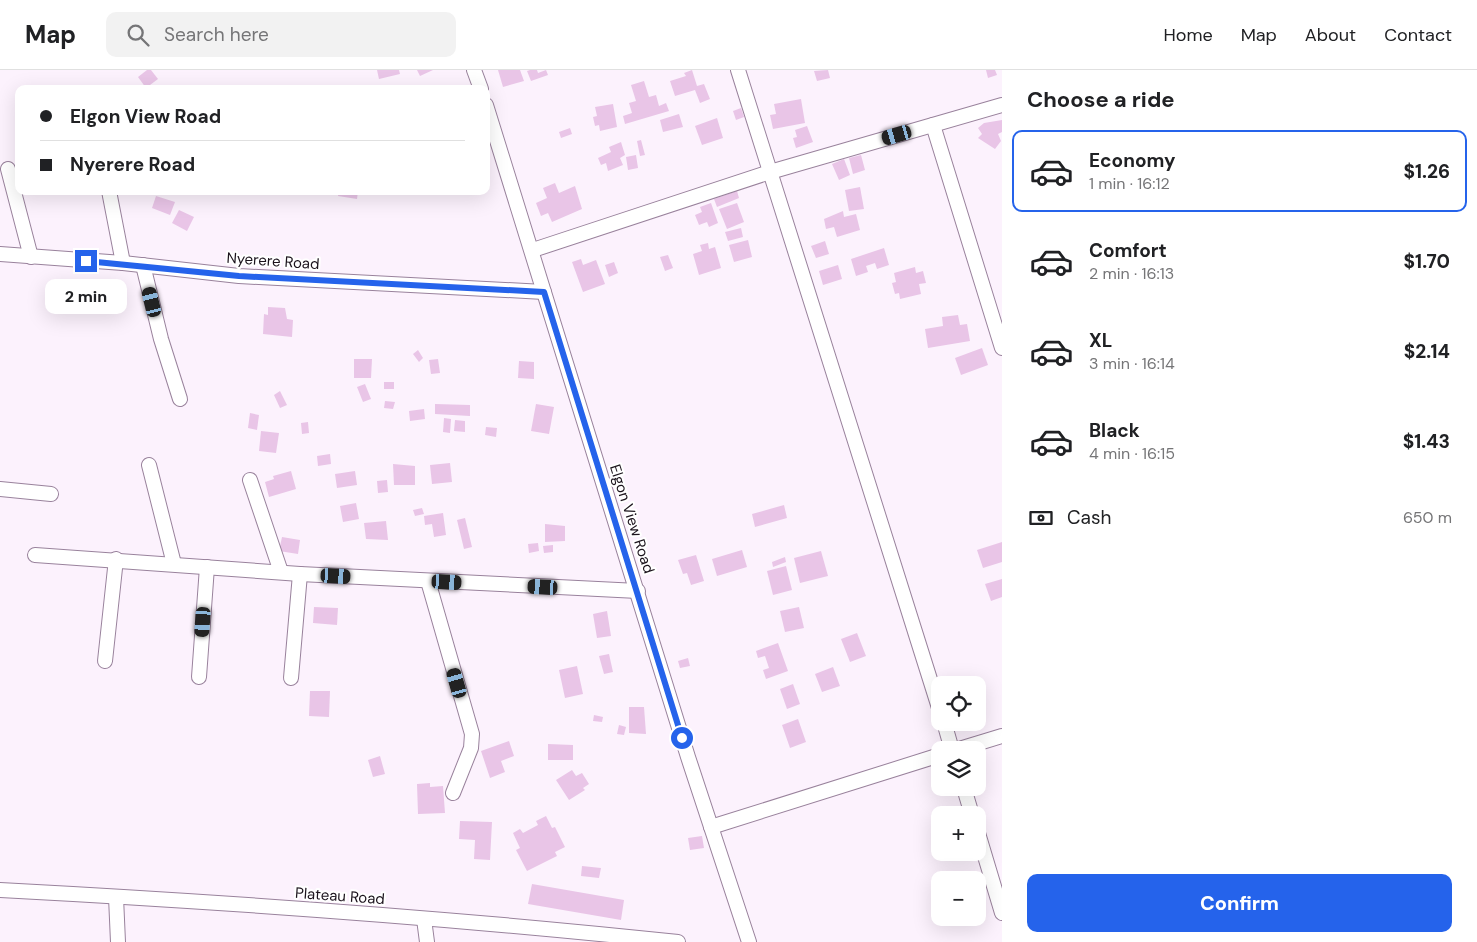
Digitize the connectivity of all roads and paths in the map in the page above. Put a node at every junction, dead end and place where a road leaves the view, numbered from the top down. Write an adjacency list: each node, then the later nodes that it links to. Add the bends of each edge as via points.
1 (474, 70): 3 (street)
2 (738, 70): 8 (street)
3 (480, 85)
4 (1002, 105): 6 (street)
5 (490, 118): 10 (street, Elgon View Road)
6 (933, 125): 8 (street); 16 (street)
7 (8, 169): 12 (street)
8 (770, 172): 10 (street); 33 (street)
9 (110, 195): 13 (street)
10 (532, 250): 15 (street, Elgon View Road)
11 (0, 254): 12 (street, Nyerere Road)
12 (31, 257): 13 (street, Nyerere Road)
13 (123, 264): 14 (street, Nyerere Road)
14 (142, 265): 15 (street, Nyerere Road, via 239,276); 17 (street, via 160,339)
15 (544, 292): 29 (street, Elgon View Road)
16 (1002, 348)
17 (180, 399)
18 (149, 465): 24 (street)
19 (250, 480): 26 (street)
20 (0, 489): 21 (street)
21 (51, 494)
22 (35, 555): 23 (street)
23 (116, 559): 24 (street); 30 (street)
24 (174, 564): 25 (street)
25 (207, 567): 26 (street); 31 (street)
26 (281, 572): 27 (street)
27 (300, 574): 28 (street); 32 (street)
28 (428, 581): 29 (street); 37 (street, via 472,734 471,748)
29 (638, 591): 38 (street, Elgon View Road)
30 (105, 661)
31 (199, 677)
32 (291, 678)
33 (931, 682)
34 (1002, 736): 35 (street)
35 (986, 741)
36 (931, 758): 38 (street)
37 (454, 793)
38 (711, 827): 48 (street, Elgon View Road)
39 (986, 860): 42 (street)
40 (0, 890): 41 (street, Plateau Road)
41 (116, 896): 43 (street, Plateau Road); 45 (street)
42 (1002, 913)
43 (424, 919): 44 (street, Plateau Road); 46 (street)
44 (566, 936): 47 (street, Plateau Road)
45 (118, 942)
46 (427, 942)
47 (678, 942)
48 (749, 942)

